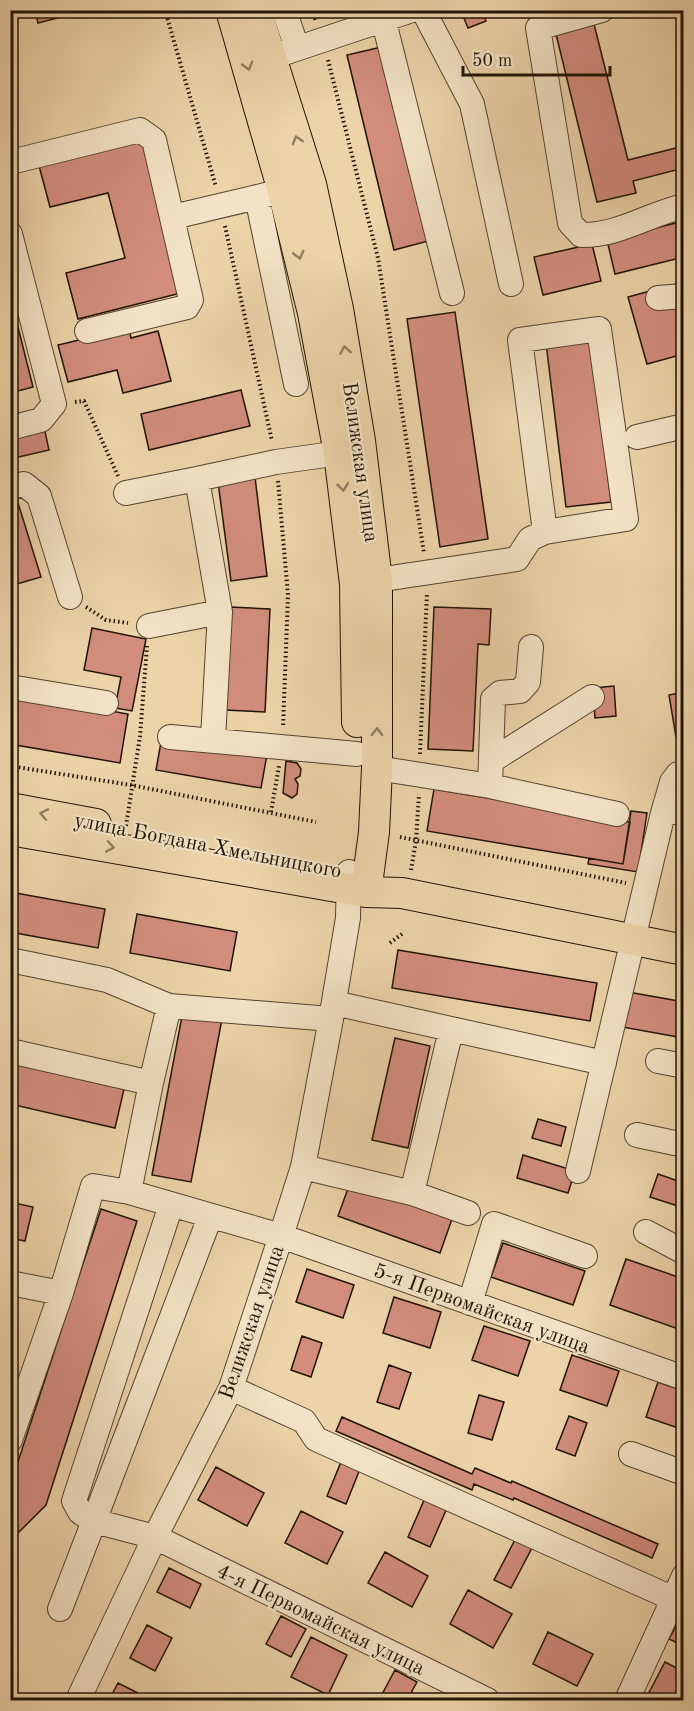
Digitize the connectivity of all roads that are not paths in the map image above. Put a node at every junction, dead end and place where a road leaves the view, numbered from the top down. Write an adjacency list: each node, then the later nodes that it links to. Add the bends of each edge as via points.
1 (231, 10): 10 (main road, Велижская улица, one-way to 10)
2 (256, 10): 8 (main road, Велижская улица)
3 (284, 10): 8 (street)
4 (412, 10): 7 (street)
5 (423, 10): 14 (street, via 472,104)
6 (602, 10): 11 (street, via 538,28 570,223 581,236 595,236)
7 (383, 16): 8 (street); 15 (street)
8 (285, 53): 10 (main road, Велижская улица, one-way to 8)
9 (15, 161): 12 (street, via 140,130 154,140)
10 (284, 191): 12 (street); 19 (street); 23 (main road, Велижская улица, one-way to 23, via 313,313); 28 (main road, Велижская улица, one-way to 10, via 338,309)
11 (684, 206)
12 (173, 217): 18 (street, via 190,300 187,308)
13 (10, 234): 21 (street, via 54,404 41,420)
14 (511, 284)
15 (453, 293)
16 (684, 296): 17 (street)
17 (658, 298)
18 (87, 331)
19 (296, 384)
20 (684, 426): 22 (street)
21 (10, 428)
22 (637, 437)
23 (339, 453): 24 (street); 38 (main road, Велижская улица, one-way to 38, via 356,584)
24 (197, 479): 26 (street); 30 (street)
25 (10, 487): 29 (street, via 24,484 39,496)
26 (126, 493)
27 (545, 532): 27 (street, via 626,519 599,329 520,340); 28 (street, via 530,539 517,559)
28 (377, 580): 38 (main road, Велижская улица, one-way to 28)
29 (70, 597)
30 (220, 612): 31 (street); 37 (street)
31 (149, 626)
32 (531, 647): 39 (street, via 528,682 520,691 500,693 493,699)
33 (10, 687): 35 (street)
34 (592, 697): 39 (street)
35 (106, 703)
36 (170, 737): 37 (street)
37 (213, 739): 38 (street)
38 (367, 761): 41 (street); 46 (main road, Велижская улица, via 374,832)
39 (490, 762): 41 (street)
40 (684, 773): 43 (street, via 672,782)
41 (490, 786): 44 (street)
42 (10, 808): 46 (main road, улица Богдана Хмельницкого, one-way to 42)
43 (673, 812): 47 (street, via 645,887)
44 (617, 814)
45 (10, 830): 46 (main road, улица Богдана Хмельницкого, one-way to 46)
46 (358, 882): 47 (main road, улица Богдана Хмельницкого, via 406,883); 51 (street, Велижская улица)
47 (631, 941): 48 (main road, улица Богдана Хмельницкого); 55 (street)
48 (684, 950)
49 (10, 960): 50 (street, via 107,980)
50 (170, 1006): 51 (street); 57 (street)
51 (332, 1011): 52 (street); 60 (street, Велижская улица)
52 (451, 1030): 55 (street); 63 (street)
53 (10, 1051): 57 (street)
54 (658, 1061): 56 (street)
55 (604, 1063): 61 (street)
56 (684, 1066)
57 (151, 1083): 62 (street)
58 (637, 1135): 59 (street)
59 (684, 1145)
60 (303, 1167): 63 (street); 68 (street, Велижская улица)
61 (578, 1171)
62 (129, 1192): 64 (street, 5-я Первомайская улица); 72 (street, 5-я Первомайская улица, via 93,1186)
63 (412, 1193): 65 (street)
64 (171, 1205): 66 (street, 5-я Первомайская улица); 74 (street)
65 (468, 1213)
66 (210, 1217): 68 (street, 5-я Первомайская улица); 75 (street)
67 (646, 1232): 69 (street)
68 (281, 1236): 73 (street, 5-я Первомайская улица); 77 (street, Велижская улица)
69 (684, 1252)
70 (585, 1256): 73 (street, via 495,1224)
71 (12, 1290): 72 (street)
72 (61, 1293): 78 (street)
73 (470, 1303): 76 (street, 5-я Первомайская улица)
74 (134, 1320): 75 (street); 80 (street)
75 (166, 1332): 81 (street)
76 (684, 1378)
77 (231, 1388): 85 (street, Велижская улица); 87 (street, via 304,1421 316,1439)
78 (16, 1408): 79 (street)
79 (10, 1440)
80 (94, 1441): 81 (street); 84 (street, via 74,1501 80,1512)
81 (120, 1451): 84 (street)
82 (631, 1454): 83 (street)
83 (684, 1473)
84 (94, 1521): 85 (street, 4-я Первомайская улица); 88 (street)
85 (155, 1537): 89 (street, Велижская улица); 90 (street, 4-я Первомайская улица)
86 (684, 1576): 87 (street)
87 (674, 1599): 91 (street)
88 (60, 1609)
89 (78, 1701)
90 (487, 1701)
91 (627, 1701)

